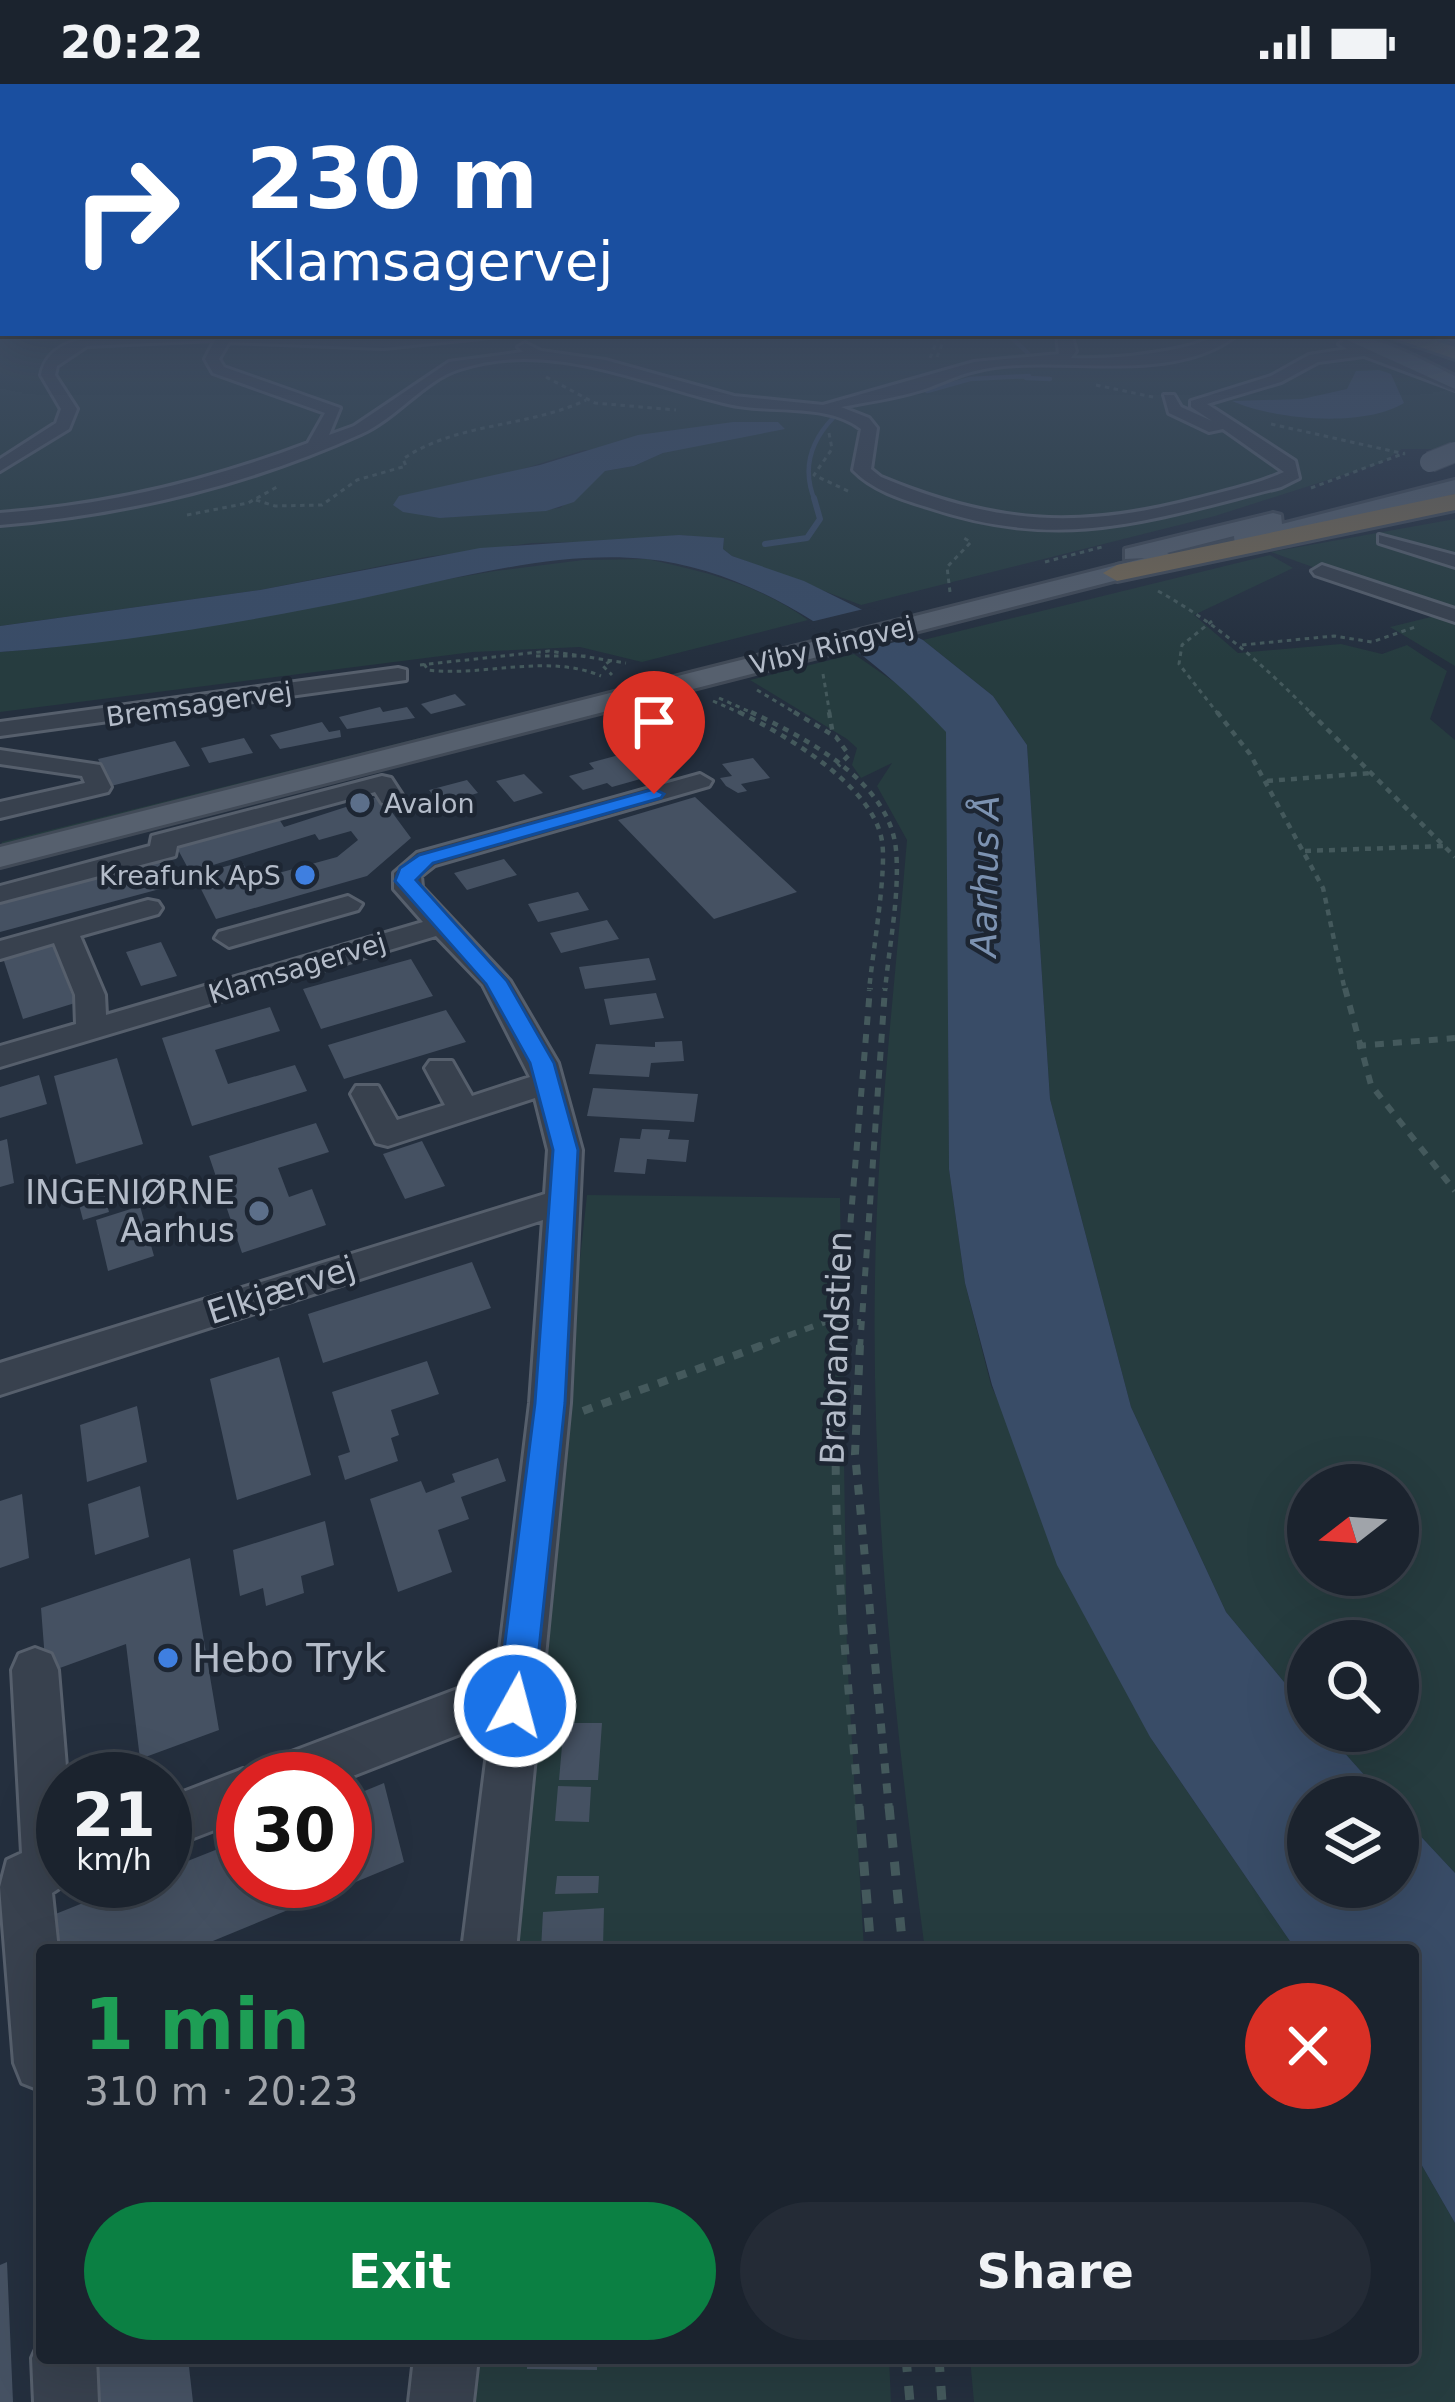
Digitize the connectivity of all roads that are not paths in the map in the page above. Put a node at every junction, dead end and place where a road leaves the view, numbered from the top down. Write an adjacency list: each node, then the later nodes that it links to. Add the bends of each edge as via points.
1 (38, 442): 7 (street)
2 (323, 442): 13 (street, via 232,478 128,504)
3 (866, 442): 14 (street, via 862,464 874,481 987,520)
4 (1248, 442): 12 (street, via 1293,474)
5 (1455, 452): 6 (main road, bridge)
6 (1419, 465)
7 (0, 466)
8 (1455, 474): 21 (main road, Viby Ringvej)
9 (1455, 487): 20 (main road, Viby Ringvej)
10 (1345, 489): 21 (main road)
11 (1455, 502): 20 (highway)
12 (1139, 515): 14 (street); 15 (street)
13 (0, 519)
14 (1089, 526): 17 (street)
15 (1169, 530)
16 (1386, 539): 18 (street)
17 (1110, 544)
18 (1455, 561)
19 (1322, 571): 22 (street)
20 (1117, 573): 23 (main road, Viby Ringvej)
21 (970, 595): 23 (main road, Viby Ringvej)
22 (1455, 616)
23 (896, 621): 24 (main road, Viby Ringvej)
24 (819, 643): 31 (main road, Viby Ringvej, via 617,669); 32 (main road, Viby Ringvej, via 715,688)
25 (398, 674): 26 (street, Bremsagervej)
26 (0, 729)
27 (0, 757): 30 (street, via 91,770 99,787)
28 (700, 782): 37 (street, Klamsagervej, via 414,865 409,889)
29 (392, 797): 33 (street, via 382,783)
30 (0, 810)
31 (0, 834)
32 (0, 857)
33 (0, 894)
34 (348, 904): 36 (street)
35 (148, 908): 38 (street)
36 (296, 918): 39 (street); 41 (street)
37 (442, 925): 41 (street, Klamsagervej); 45 (street, via 495,981)
38 (64, 932): 40 (street); 42 (street, via 90,995)
39 (229, 938)
40 (0, 950)
41 (320, 962): 42 (street, Klamsagervej)
42 (92, 1029): 43 (street, Klamsagervej)
43 (0, 1057)
44 (441, 1068): 47 (street)
45 (548, 1083): 47 (street); 48 (street, via 566,1150)
46 (367, 1094): 47 (street, via 388,1135)
47 (464, 1110)
48 (563, 1201): 49 (street, Elkjærvej); 51 (street)
49 (0, 1379)
50 (35, 1670): 53 (street)
51 (517, 1689): 52 (street); 55 (street)
52 (352, 1752)
53 (34, 1874): 54 (street)
54 (37, 1944)
55 (491, 1944)
56 (64, 2364): 58 (street)
57 (445, 2364): 59 (street)
58 (66, 2402)
59 (441, 2402)

